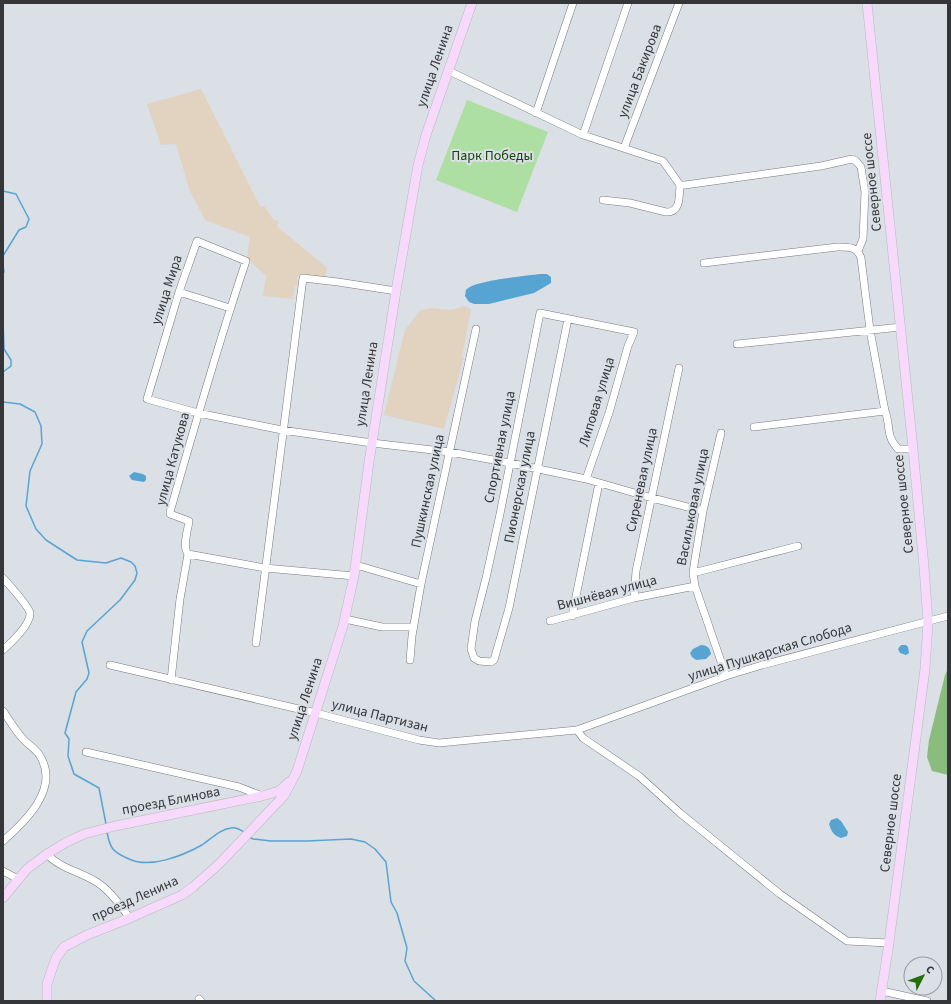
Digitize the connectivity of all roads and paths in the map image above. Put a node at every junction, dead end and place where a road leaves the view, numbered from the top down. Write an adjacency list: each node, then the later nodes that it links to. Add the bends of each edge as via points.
1 (472, 3): 6 (main road, улица Ленина)
2 (573, 3): 7 (street)
3 (628, 3): 8 (street)
4 (679, 3): 9 (street, улица Бакирова)
5 (867, 3): 19 (main road, Северное шоссе)
6 (448, 71): 7 (street); 15 (main road, улица Ленина, via 418,165)
7 (536, 113): 8 (street)
8 (583, 135): 9 (street)
9 (624, 148): 10 (street, via 663,161)
10 (680, 185): 11 (street, via 678,206 671,212 630,202); 12 (street, via 821,166 852,159 861,167 865,192 863,239)
11 (603, 200)
12 (858, 252): 14 (street, via 854,248 837,247); 21 (street, via 862,258)
13 (246, 261): 16 (street, улица Мира, via 197,241); 17 (street, улица Катукова)
14 (704, 263)
15 (396, 291): 28 (street, via 303,278); 30 (main road, улица Ленина)
16 (179, 292): 17 (street); 26 (street, улица Мира, via 147,399)
17 (230, 308): 26 (street, улица Катукова)
18 (568, 319): 22 (street, Спортивная улица); 33 (street, Спортивная улица, via 540,313); 34 (street, Пионерская улица)
19 (901, 328): 21 (street); 31 (main road, Северное шоссе)
20 (476, 329): 32 (street, Пушкинская улица)
21 (870, 330): 23 (street); 25 (street)
22 (634, 332): 35 (street, Липовая улица)
23 (737, 344)
24 (679, 368): 37 (street, Сиреневая улица)
25 (885, 411): 27 (street); 31 (street, via 890,438 895,447)
26 (198, 413): 28 (street); 40 (street, улица Катукова, via 170,512 189,521 186,546)
27 (754, 427)
28 (282, 430): 30 (street); 42 (street)
29 (721, 433): 38 (street, Васильковая улица)
30 (372, 443): 32 (street); 41 (main road, улица Ленина)
31 (913, 449): 53 (main road, Северное шоссе)
32 (450, 452): 33 (street); 46 (street, Пушкинская улица)
33 (510, 463): 34 (street); 58 (street, Спортивная улица, via 471,649 474,658 479,661)
34 (537, 469): 35 (street); 58 (street, Пионерская улица, via 509,608)
35 (586, 479): 36 (street)
36 (599, 483): 37 (street); 49 (street)
37 (652, 498): 38 (street); 48 (street, Сиреневая улица, via 636,571)
38 (704, 511): 43 (street, Васильковая улица)
39 (798, 546): 43 (street)
40 (188, 554): 42 (street); 61 (street, улица Катукова)
41 (356, 565): 44 (main road, улица Ленина); 46 (street)
42 (265, 568): 44 (street); 55 (street)
43 (693, 573): 47 (street, Васильковая улица)
44 (354, 576): 51 (main road, улица Ленина)
45 (3, 578): 56 (street, via 28,607 30,615 26,624)
46 (421, 584): 54 (street, Пушкинская улица)
47 (694, 586): 48 (street, Вишнёвая улица); 60 (street, Васильковая улица)
48 (634, 598): 49 (street, Вишнёвая улица)
49 (572, 616): 52 (street, Вишнёвая улица)
50 (948, 616): 53 (street, улица Пушкарская Слобода)
51 (345, 619): 54 (street, via 382,627); 63 (main road, улица Ленина)
52 (550, 621)
53 (928, 622): 60 (street, улица Пушкарская Слобода); 76 (main road, Северное шоссе, via 925,669)
54 (414, 627): 57 (street, Пушкинская улица)
55 (256, 642)
56 (3, 650)
57 (410, 660)
58 (494, 660)
59 (110, 665): 61 (street, улица Партизан)
60 (726, 676): 64 (street, улица Пушкарская Слобода)
61 (171, 680): 63 (street, улица Партизан)
62 (3, 711): 70 (street, via 25,741 40,755 45,768 46,782 38,801 18,827)
63 (316, 713): 64 (street, улица Партизан, via 419,740 440,743); 66 (main road, улица Ленина)
64 (577, 730): 76 (street, via 583,738 639,776 680,813 780,894 847,941)
65 (86, 752): 67 (street, via 239,787)
66 (297, 771): 67 (main road, проезд Блинова, via 279,791); 69 (main road, проезд Ленина, via 285,794)
67 (262, 796): 68 (main road, проезд Блинова)
68 (251, 799): 69 (main road, via 262,801 267,807); 71 (main road, проезд Блинова, via 100,830 76,837)
69 (267, 814): 75 (main road, проезд Ленина, via 219,864 188,891)
70 (3, 841)
71 (47, 854): 73 (main road, проезд Блинова); 75 (street, via 53,861 101,885)
72 (3, 872): 73 (street)
73 (18, 879): 74 (main road, проезд Блинова)
74 (3, 898)
75 (130, 918): 78 (main road, проезд Ленина, via 64,947 56,958 51,972)
76 (889, 943): 77 (main road, Северное шоссе)
77 (882, 991): 79 (main road, Северное шоссе); 80 (street)
78 (46, 1001)
79 (880, 1001)
80 (927, 1001)

